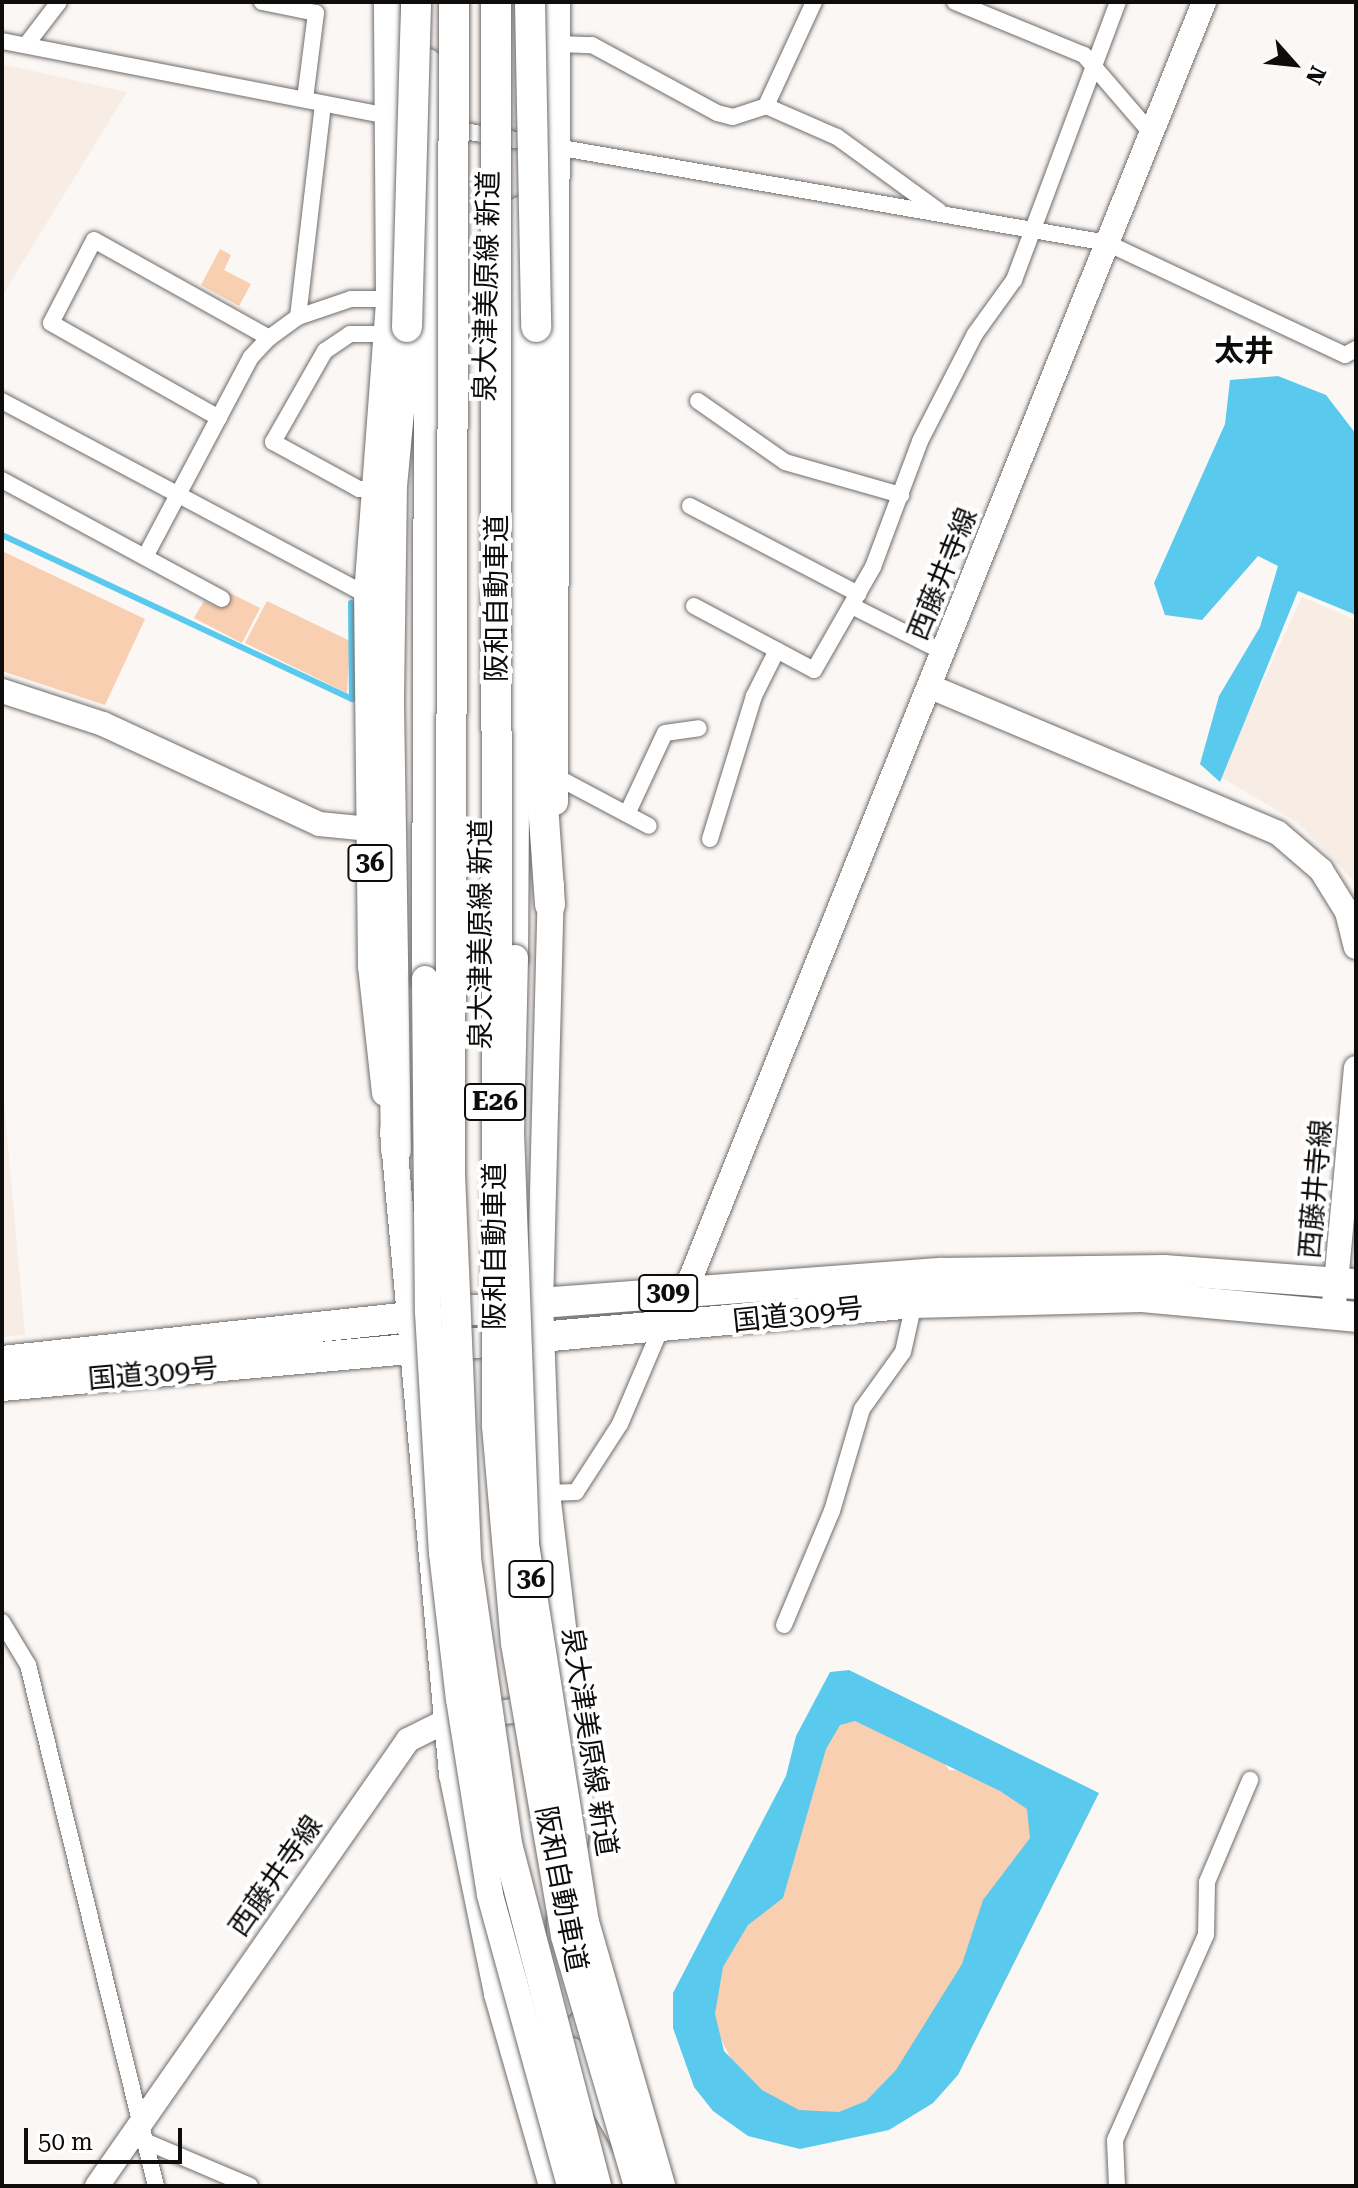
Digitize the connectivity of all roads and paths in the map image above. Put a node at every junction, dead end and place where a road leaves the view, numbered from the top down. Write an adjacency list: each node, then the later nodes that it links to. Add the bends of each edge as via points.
1 (59, 2): 17 (street)
2 (262, 2): 19 (street, via 316,13)
3 (387, 2): 22 (main road, 36)
4 (416, 2): 32 (highway, bridge)
5 (427, 2): 23 (main road, 泉大津美原線 新道 / 36)
6 (454, 2): 85 (highway, 阪和自動車道 / E26, bridge, via 450,1174 464,1529 507,1844)
7 (496, 2): 86 (highway, 阪和自動車道 / E26, bridge, via 497,1426 516,1643 566,1936)
8 (523, 2): 25 (main road, 泉大津美原線 新道 / 36)
9 (530, 2): 58 (highway, bridge, via 536,704)
10 (557, 2): 16 (main road, 36)
11 (814, 2): 21 (street)
12 (955, 2): 18 (street)
13 (1118, 2): 18 (street)
14 (1204, 2): 24 (main road, 西藤井寺線)
15 (2, 41): 17 (street)
16 (558, 44): 21 (street, via 592,45 717,113 733,117); 26 (main road, 36)
17 (26, 45): 19 (street)
18 (1094, 63): 24 (street); 28 (street)
19 (305, 99): 20 (street)
20 (323, 104): 22 (street); 31 (street)
21 (766, 106): 27 (street, via 837,137)
22 (386, 116): 23 (street); 30 (main road, 36)
23 (429, 125): 25 (street); 60 (main road, 泉大津美原線 新道 / 36)
24 (1151, 133): 29 (main road, 西藤井寺線)
25 (521, 140): 26 (street); 87 (main road, 泉大津美原線 新道 / 36, bridge, via 511,1132 526,1544 586,1922)
26 (558, 146): 27 (street); 53 (main road, 36)
27 (945, 215): 28 (street)
28 (1035, 228): 29 (street); 40 (street, via 1014,280 975,334 920,441)
29 (1107, 243): 34 (street, via 1345,355); 49 (main road, 西藤井寺線)
30 (389, 299): 31 (street, via 351,299); 32 (main road, 36)
31 (298, 317): 33 (street)
32 (398, 330): 39 (main road, 36); 39 (street, via 350,334 325,351 273,442 359,489); 60 (highway); 62 (highway, via 389,653)
33 (269, 338): 37 (street); 37 (street, via 94,240 51,323)
34 (1356, 349)
35 (2, 401): 41 (street)
36 (698, 401): 40 (street, via 785,462)
37 (219, 418): 41 (street)
38 (2, 480): 43 (street)
39 (373, 489): 44 (main road, 36)
40 (901, 495): 46 (street)
41 (178, 496): 43 (street); 44 (street)
42 (690, 506): 46 (street)
43 (145, 557): 45 (street)
44 (367, 595): 56 (main road, 36)
45 (222, 599)
46 (855, 600): 48 (street, via 814,670); 49 (street)
47 (694, 606): 48 (street)
48 (777, 650): 57 (street, via 754,696)
49 (945, 653): 50 (main road, 西藤井寺線)
50 (931, 687): 59 (main road, 西藤井寺線, via 1278,833 1321,870 1347,912); 64 (main road)
51 (2, 691): 56 (main road, via 103,724 319,824)
52 (699, 728): 54 (street, via 665,733)
53 (555, 776): 54 (street); 58 (main road, 36)
54 (627, 814): 55 (street)
55 (649, 826)
56 (370, 829): 62 (main road, 36, via 373,1017)
57 (710, 839)
58 (550, 905): 65 (main road, 36)
59 (1356, 947)
60 (416, 979): 62 (highway, bridge)
61 (1356, 1068): 63 (main road, 西藤井寺線)
62 (410, 1148): 69 (main road, 36); 84 (main road, 36, bridge, via 442,1553 471,1798 490,1895)
63 (1346, 1282): 64 (highway, 国道309号 / 309, via 1053,1268); 67 (main road, 西藤井寺線)
64 (685, 1292): 65 (highway, 国道309号 / 309)
65 (540, 1303): 69 (highway, 国道309号 / 309); 70 (main road, 36)
66 (914, 1303): 67 (highway, 国道309号 / 309, via 1142,1297); 68 (highway, 国道309号 / 309); 75 (street, via 903,1352 862,1409 832,1511)
67 (1344, 1316)
68 (660, 1330): 70 (highway, 国道309号 / 309); 73 (street, via 620,1424 576,1492)
69 (410, 1337): 70 (highway, 国道309号 / 309); 71 (highway, 国道309号 / 309); 72 (highway, 国道309号 / 309); 77 (main road, 36)
70 (541, 1337): 73 (main road, 36)
71 (2, 1361)
72 (2, 1386)
73 (547, 1493): 76 (main road, 36)
74 (2, 1622): 79 (street, via 28,1665)
75 (784, 1625)
76 (571, 1702): 77 (main road, 西藤井寺線); 88 (main road, 36, via 581,1804 557,1944 564,2023 580,2075 605,2120)
77 (446, 1721): 79 (main road, 西藤井寺線, via 408,1740); 83 (main road, 36, via 497,1994)
78 (1250, 1780): 89 (street, via 1207,1882 1206,1935 1115,2140)
79 (144, 2131): 80 (main road, 西藤井寺線); 81 (street); 82 (street)
80 (97, 2186)
81 (156, 2186)
82 (250, 2186)
83 (552, 2186)
84 (570, 2186)
85 (596, 2186)
86 (639, 2186)
87 (662, 2186)
88 (668, 2186)
89 (1117, 2186)

